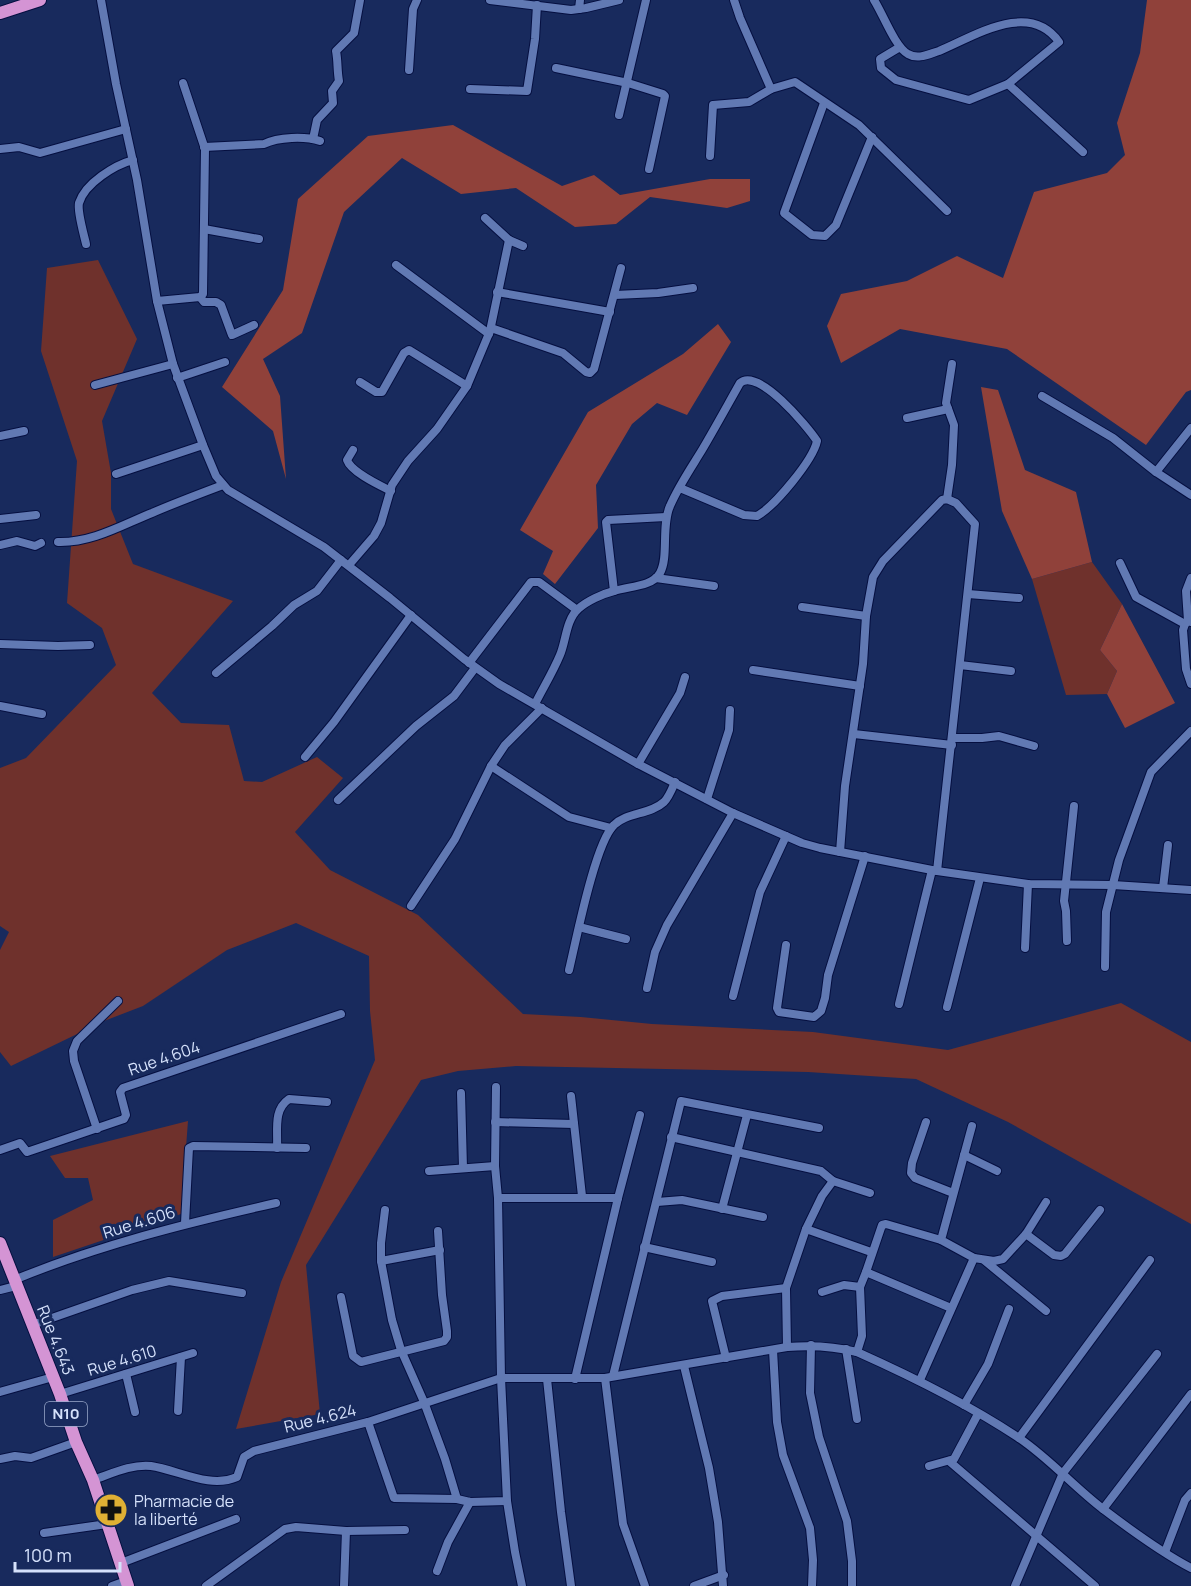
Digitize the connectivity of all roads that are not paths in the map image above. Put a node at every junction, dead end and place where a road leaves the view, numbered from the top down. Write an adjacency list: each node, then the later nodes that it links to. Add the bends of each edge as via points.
1 (40, 0): 12 (highway)
2 (101, 0): 23 (street)
3 (360, 0): 25 (street, via 354,33 336,51 339,81 332,93 333,104 317,120 317,140)
4 (417, 0): 15 (street)
5 (490, 0): 10 (street)
6 (619, 0): 11 (street)
7 (646, 0): 17 (street)
8 (734, 0): 20 (street)
9 (874, 0): 13 (street)
10 (537, 5): 11 (street); 19 (street, via 527,91)
11 (580, 5)
12 (0, 13)
13 (900, 47): 18 (street, via 884,56 879,64 896,80 969,100); 18 (street, via 911,56 925,56 996,26 1021,20 1036,24 1058,40 1058,44)
14 (556, 68): 17 (street)
15 (409, 70)
16 (183, 83): 25 (street)
17 (627, 83): 22 (street); 30 (street, via 665,96)
18 (1008, 84): 27 (street)
19 (470, 89)
20 (771, 89): 21 (street, via 795,82); 28 (street, via 749,102 713,105)
21 (824, 103): 24 (street); 24 (street, via 784,210 812,234 825,236 836,225)
22 (619, 115)
23 (126, 129): 26 (street, via 40,153 19,147); 29 (street)
24 (872, 137): 31 (street)
25 (204, 147): 33 (street)
26 (0, 149)
27 (1083, 152)
28 (710, 156)
29 (133, 160): 36 (street, via 99,178 80,201); 44 (street)
30 (649, 169)
31 (947, 211)
32 (485, 219): 35 (street)
33 (204, 229): 34 (street); 43 (street)
34 (259, 239)
35 (509, 240): 37 (street); 41 (street)
36 (86, 244)
37 (523, 246)
38 (396, 265): 47 (street)
39 (621, 268): 42 (street)
40 (693, 288): 42 (street)
41 (497, 292): 45 (street); 47 (street)
42 (615, 295): 45 (street)
43 (200, 297): 44 (street); 46 (street, via 204,302 221,305 232,335)
44 (157, 301): 49 (street)
45 (610, 312): 47 (street, via 590,373 563,353)
46 (254, 325)
47 (490, 331): 54 (street)
48 (225, 362): 51 (street)
49 (173, 364): 51 (street); 53 (street)
50 (952, 364): 56 (street)
51 (177, 378): 61 (street)
52 (360, 381): 54 (street, via 382,392 409,350)
53 (95, 385)
54 (467, 386): 67 (street, via 444,421 408,461)
55 (1042, 396): 63 (street, via 1113,438)
56 (948, 409): 57 (street); 69 (street, via 954,425)
57 (907, 418)
58 (1191, 428): 63 (street)
59 (24, 431): 60 (street)
60 (0, 436)
61 (202, 445): 64 (street); 65 (street)
62 (353, 450): 67 (street, via 348,464)
63 (1156, 472): 68 (street)
64 (116, 474)
65 (223, 485): 73 (street, via 121,528); 76 (street)
66 (680, 488): 66 (street, via 744,379 771,391 817,441 797,476 757,516 744,515); 71 (street)
67 (391, 490): 76 (street, via 374,536)
68 (1191, 495)
69 (947, 499): 82 (street, via 956,503 975,524); 87 (street, via 877,569)
70 (36, 515): 72 (street)
71 (666, 517): 78 (street, via 663,564); 81 (street, via 606,522)
72 (0, 519)
73 (58, 542)
74 (41, 543): 75 (street, via 35,546 17,541)
75 (0, 545)
76 (345, 562): 86 (street); 95 (street, via 317,591 294,605)
77 (1120, 563): 88 (street, via 1136,597)
78 (656, 578): 80 (street); 81 (street)
79 (1191, 578): 88 (street, via 1186,591)
80 (714, 586)
81 (614, 591): 85 (street)
82 (968, 594): 83 (street); 91 (street)
83 (1019, 598)
84 (802, 607): 87 (street)
85 (577, 610): 92 (street, via 539,582 531,582); 100 (street)
86 (411, 615): 92 (street); 107 (street)
87 (866, 616): 98 (street)
88 (1188, 622): 97 (street, via 1183,630)
89 (0, 644): 90 (street)
90 (90, 645)
91 (960, 664): 94 (street); 105 (street)
92 (472, 665): 100 (street); 112 (street, via 454,696 416,726)
93 (753, 670): 98 (street)
94 (1011, 671)
95 (216, 673)
96 (685, 678): 108 (street)
97 (1191, 684)
98 (860, 686): 104 (street)
99 (0, 706): 102 (street)
100 (538, 706): 108 (street); 109 (street)
101 (730, 710): 111 (street, via 729,730)
102 (42, 714)
103 (1191, 731): 124 (street, via 1151,772)
104 (854, 734): 105 (street); 118 (street)
105 (952, 741): 106 (street, via 999,736); 120 (street)
106 (1034, 746)
107 (305, 757)
108 (638, 764): 110 (street)
109 (491, 766): 115 (street, via 569,817); 127 (street, via 455,839)
110 (675, 782): 111 (street); 115 (street, via 663,803 626,817)
111 (707, 799): 114 (street)
112 (338, 800)
113 (1074, 806): 123 (street)
114 (733, 813): 116 (street); 135 (street, via 667,925)
115 (611, 828): 128 (street, via 600,849)
116 (786, 836): 118 (street); 136 (street, via 760,892)
117 (1168, 844): 125 (street)
118 (840, 852): 119 (street)
119 (865, 856): 120 (street); 131 (street, via 828,975 821,1011 814,1017 779,1012 777,1008)
120 (935, 871): 121 (street); 138 (street)
121 (980, 878): 122 (street); 139 (street)
122 (1028, 884): 123 (street); 132 (street)
123 (1067, 884): 124 (street); 130 (street)
124 (1113, 885): 125 (street); 133 (street, via 1106,912)
125 (1163, 888): 126 (street)
126 (1191, 890)
127 (411, 906)
128 (579, 927): 129 (street); 134 (street)
129 (626, 939)
130 (1067, 941)
131 (786, 945)
132 (1024, 948)
133 (1105, 967)
134 (569, 970)
135 (646, 987)
136 (733, 996)
137 (118, 1001): 152 (street, via 77,1041 73,1051)
138 (899, 1004)
139 (947, 1007)
140 (341, 1014): 152 (street, Rue 4.604, via 123,1088 120,1092 124,1119)
141 (496, 1087): 147 (street)
142 (461, 1093): 160 (street)
143 (571, 1096): 149 (street)
144 (327, 1102): 154 (street, via 289,1098 282,1104 278,1110)
145 (640, 1115): 168 (street)
146 (747, 1115): 151 (street); 153 (street, via 684,1100); 157 (street)
147 (495, 1122): 149 (street); 159 (street)
148 (926, 1122): 165 (street, via 911,1173)
149 (574, 1124): 166 (street)
150 (972, 1126): 158 (street)
151 (819, 1128)
152 (97, 1129): 156 (street, Rue 4.604, via 27,1152 21,1143)
153 (671, 1137): 157 (street); 169 (street)
154 (277, 1148): 155 (street); 176 (street, via 189,1148)
155 (306, 1148)
156 (0, 1150)
157 (737, 1151): 163 (street, via 821,1171); 172 (street)
158 (964, 1155): 162 (street); 165 (street)
159 (495, 1166): 160 (street); 167 (street)
160 (464, 1168): 161 (street)
161 (429, 1171)
162 (997, 1171)
163 (833, 1181): 164 (street); 177 (street)
164 (870, 1193)
165 (953, 1193): 180 (street)
166 (582, 1196): 167 (street); 168 (street)
167 (498, 1198): 216 (street)
168 (618, 1198): 217 (street)
169 (657, 1202): 172 (street, via 682,1200); 182 (street)
170 (1046, 1202): 179 (street)
171 (276, 1203): 176 (street, Rue 4.606)
172 (722, 1209): 175 (street)
173 (385, 1210): 187 (street)
174 (1100, 1210): 179 (street, via 1061,1256)
175 (763, 1217)
176 (185, 1223): 191 (street, Rue 4.606, via 64,1260)
177 (806, 1229): 184 (street); 193 (street)
178 (438, 1231): 183 (street)
179 (1026, 1234): 188 (street, via 1003,1259)
180 (941, 1240): 184 (street, via 886,1224 879,1229); 185 (street)
181 (0, 1243): 191 (highway, Rue 4.643 / N10)
182 (644, 1248): 189 (street); 215 (street)
183 (440, 1250): 187 (street); 205 (street, via 447,1337)
184 (871, 1252): 190 (street)
185 (974, 1258): 188 (street); 198 (street)
186 (1150, 1260): 230 (street)
187 (381, 1261): 205 (street)
188 (985, 1261): 200 (street)
189 (712, 1262)
190 (866, 1272): 192 (street); 198 (street)
191 (15, 1283): 194 (street, Rue 4.606); 201 (highway, Rue 4.643 / N10)
192 (860, 1287): 195 (street, via 844,1285); 207 (street, via 862,1336)
193 (786, 1288): 203 (street); 211 (street, via 722,1296 712,1301)
194 (0, 1290)
195 (822, 1292)
196 (242, 1293): 201 (street, via 169,1281)
197 (341, 1297): 205 (street, via 357,1359 361,1362)
198 (951, 1308): 219 (street)
199 (1009, 1309): 224 (street, via 988,1364)
200 (1046, 1311)
201 (32, 1325): 214 (highway, Rue 4.643 / N10)
202 (811, 1345): 203 (street); 204 (street); 263 (street, via 810,1393 819,1437 847,1521)
203 (787, 1347): 206 (street)
204 (846, 1349): 207 (street); 228 (street)
205 (401, 1350): 223 (street)
206 (773, 1350): 211 (street); 262 (street, via 777,1422 783,1455 810,1528)
207 (857, 1352): 219 (street)
208 (193, 1353): 210 (street, Rue 4.610)
209 (1157, 1354): 235 (street)
210 (181, 1357): 213 (street, Rue 4.610); 225 (street)
211 (726, 1358): 212 (street)
212 (684, 1366): 215 (street); 252 (street, via 709,1468)
213 (126, 1374): 221 (street, Rue 4.610); 226 (street)
214 (53, 1377): 220 (street); 221 (highway, Rue 4.643 / N10)
215 (609, 1377): 217 (street); 259 (street, via 623,1524)
216 (501, 1378): 218 (street); 223 (street); 239 (street)
217 (575, 1378): 218 (street)
218 (547, 1379): 258 (street)
219 (920, 1380): 224 (street)
220 (0, 1392)
221 (60, 1394): 231 (highway, Rue 4.643 / N10)
222 (1191, 1394): 241 (street)
223 (423, 1402): 229 (street); 238 (street)
224 (964, 1405): 227 (street)
225 (178, 1411)
226 (135, 1412)
227 (978, 1414): 230 (street); 233 (street)
228 (857, 1419)
229 (368, 1422): 236 (street, Rue 4.624, via 254,1450 244,1457 237,1478 230,1481 212,1481 150,1466 130,1467); 238 (street, Rue 4.624, via 394,1498)
230 (1019, 1438): 235 (street)
231 (76, 1442): 232 (street, via 31,1458); 236 (highway, Rue 4.643 / N10)
232 (0, 1459)
233 (950, 1461): 234 (street); 247 (street)
234 (929, 1466)
235 (1063, 1473): 241 (street); 247 (street)
236 (93, 1480): 243 (highway, Rue 4.643 / N10)
237 (1191, 1493): 248 (street)
238 (457, 1499): 240 (street, Rue 4.624)
239 (507, 1501): 240 (street, Rue 4.624); 257 (street)
240 (470, 1502): 251 (street)
241 (1103, 1509): 248 (street)
242 (236, 1519): 249 (street)
243 (107, 1524): 246 (street); 249 (highway, Rue 4.643 / N10)
244 (405, 1530): 245 (street)
245 (346, 1531): 255 (street, via 285,1529); 256 (street)
246 (44, 1533)
247 (1035, 1534): 264 (street); 265 (street)
248 (1165, 1552): 250 (street)
249 (121, 1563): 253 (highway, Rue 4.643 / N10)
250 (1190, 1567)
251 (437, 1571)
252 (724, 1575): 260 (street); 261 (street)
253 (127, 1584): 254 (street)
254 (112, 1586)
255 (206, 1586)
256 (344, 1586)
257 (522, 1586)
258 (571, 1586)
259 (645, 1586)
260 (694, 1586)
261 (723, 1586)
262 (812, 1586)
263 (852, 1586)
264 (1015, 1586)
265 (1095, 1586)

